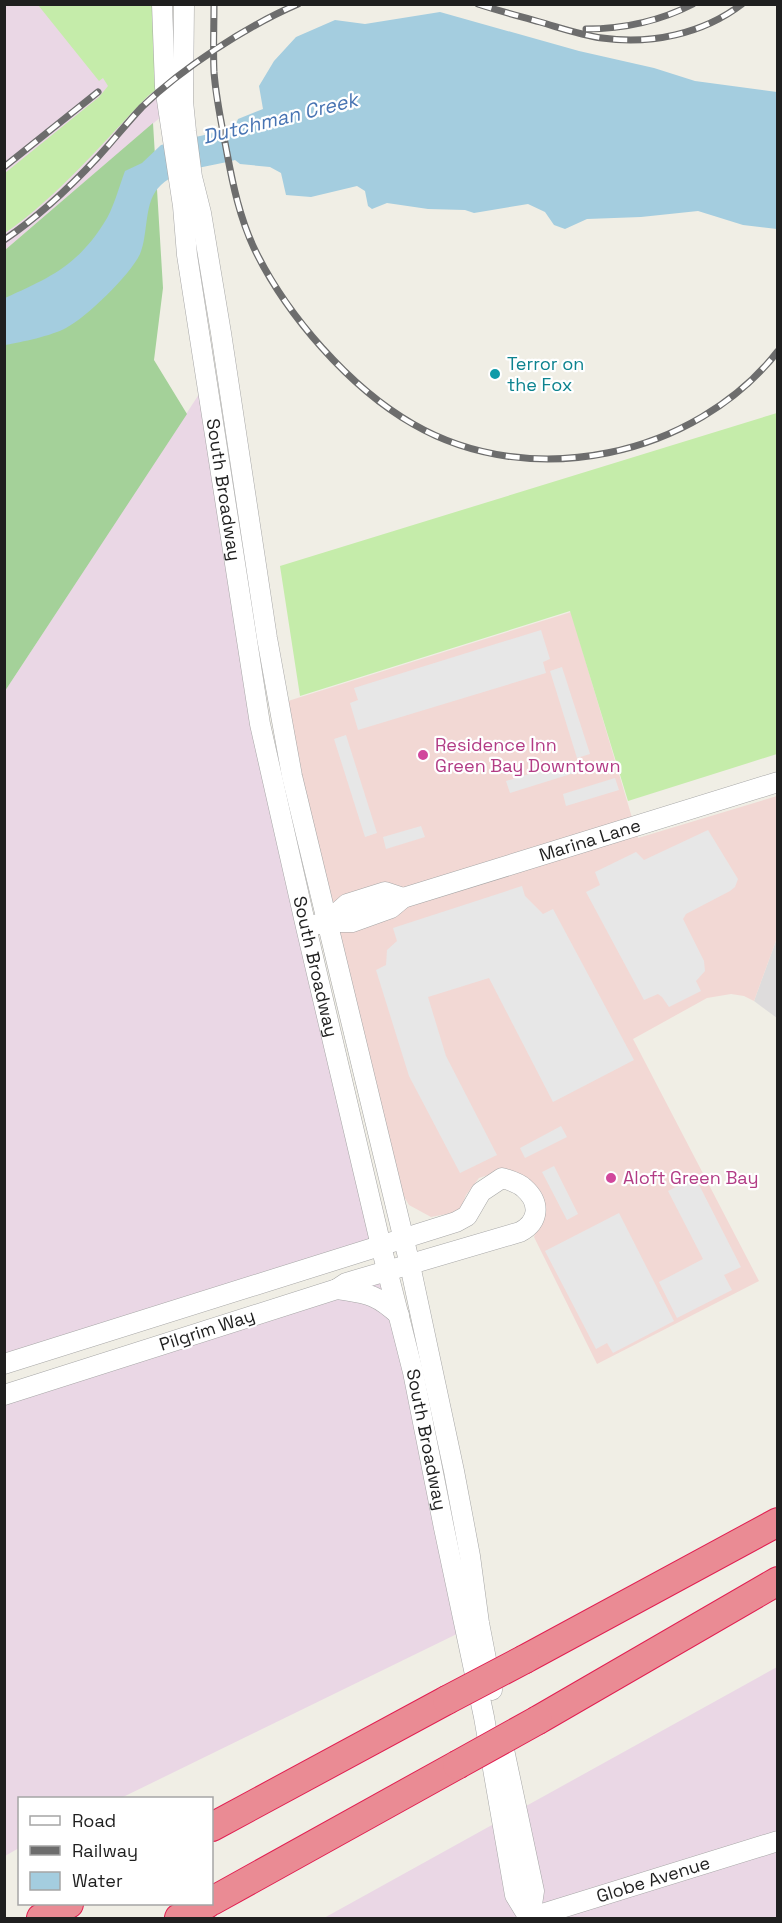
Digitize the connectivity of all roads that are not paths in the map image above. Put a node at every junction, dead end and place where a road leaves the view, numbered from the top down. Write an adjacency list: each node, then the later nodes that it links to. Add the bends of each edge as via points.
1 (162, 4): 3 (street, South Broadway, via 165,87)
2 (184, 4): 3 (street, South Broadway)
3 (179, 133): 4 (street, South Broadway)
4 (186, 178): 6 (street, South Broadway, via 201,213 267,638 292,776); 7 (street, South Broadway, via 187,255 260,724)
5 (777, 782): 6 (street, Marina Lane, via 403,898 385,892 347,904)
6 (327, 922): 7 (street, Marina Lane); 8 (street, South Broadway)
7 (306, 927): 9 (street, South Broadway)
8 (404, 1238): 9 (street, Pilgrim Way); 10 (street, South Broadway); 10 (street, Pilgrim Way, via 467,1216 482,1192 502,1178 524,1187 536,1212 534,1221 520,1232)
9 (381, 1245): 11 (street, South Broadway); 14 (street, Pilgrim Way)
10 (410, 1265): 11 (street, Pilgrim Way); 25 (street, South Broadway, via 454,1471 494,1702 534,1891)
11 (387, 1270): 12 (street, Pilgrim Way); 13 (street, South Broadway)
12 (337, 1289): 13 (street, via 375,1297); 15 (street, Pilgrim Way)
13 (399, 1315): 25 (street, South Broadway, via 484,1717 515,1895)
14 (4, 1365)
15 (4, 1395)
16 (777, 1522): 18 (highway, bridge)
17 (777, 1581): 20 (highway, bridge, via 538,1720)
18 (213, 1826)
19 (777, 1841): 25 (street, Globe Avenue)
20 (213, 1900)
21 (67, 1905): 23 (highway)
22 (205, 1905): 24 (highway)
23 (42, 1918)
24 (179, 1918)
25 (529, 1918)

